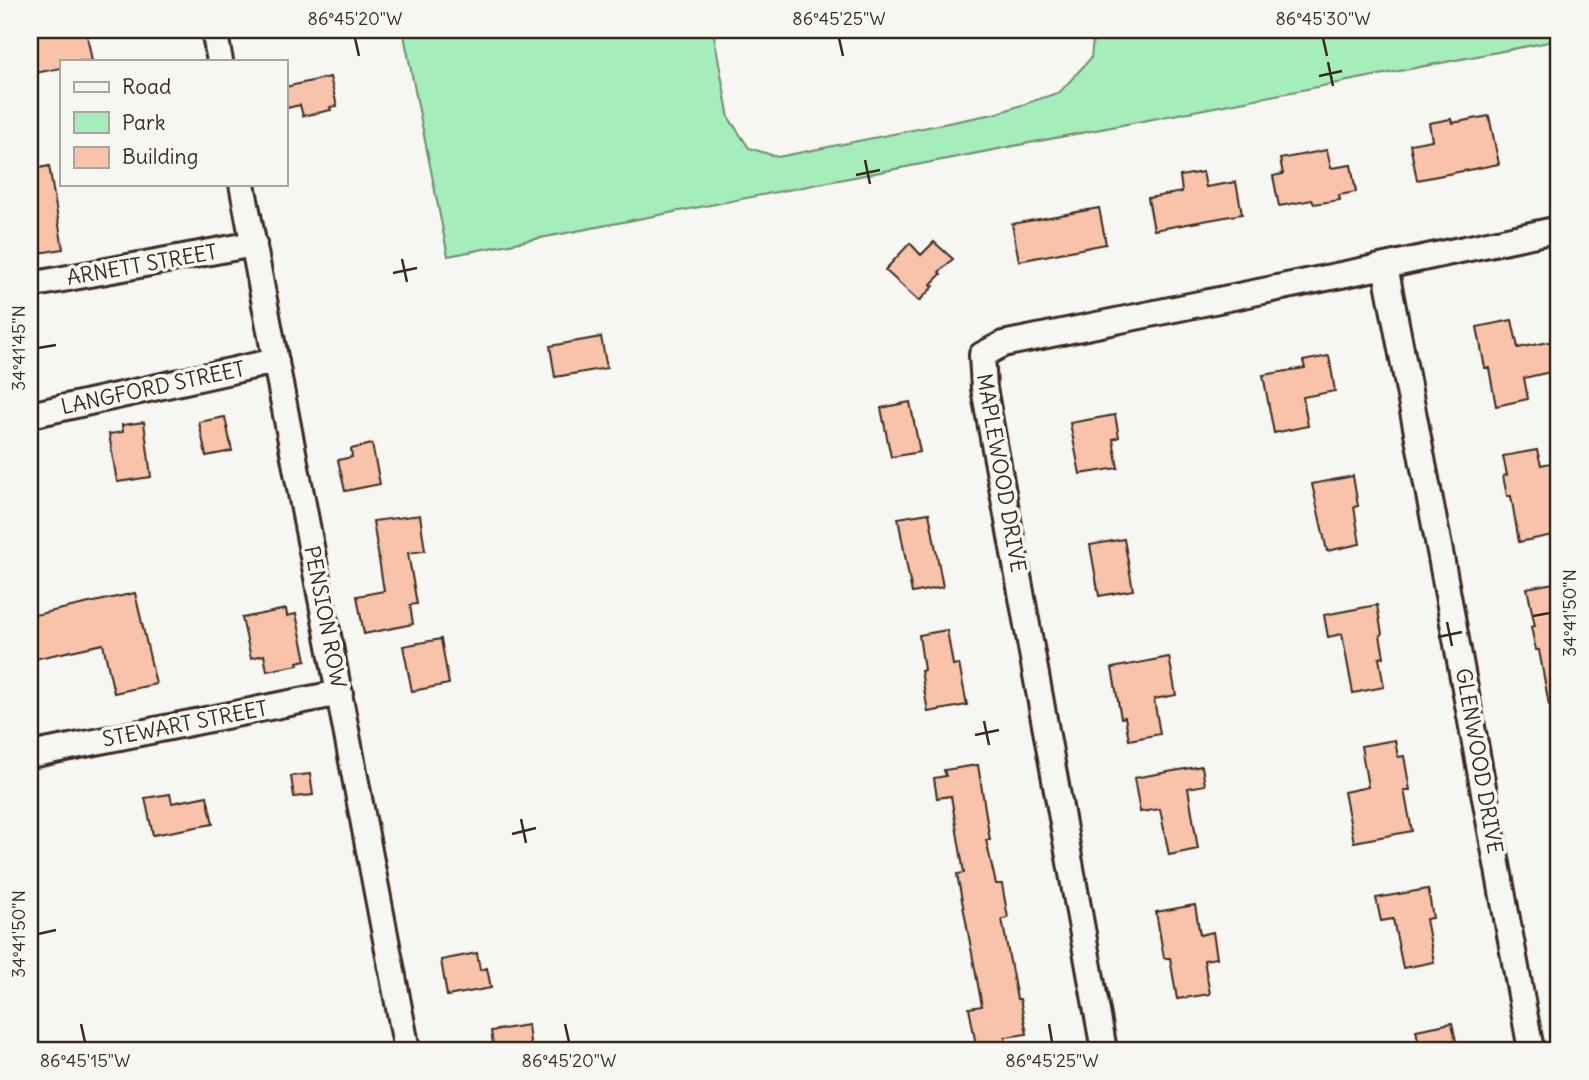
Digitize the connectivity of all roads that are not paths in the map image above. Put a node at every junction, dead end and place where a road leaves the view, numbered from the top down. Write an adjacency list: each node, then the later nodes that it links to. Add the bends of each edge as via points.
1 (214, 30): 2 (street)
2 (220, 60)
3 (243, 186): 5 (street, PENSION ROW)
4 (1559, 229): 6 (street, MAPLEWOOD DRIVE)
5 (254, 244): 7 (street, ARNETT STREET); 8 (street, PENSION ROW)
6 (1385, 266): 13 (street, MAPLEWOOD DRIVE, via 1003,344 982,355 984,388); 14 (street, GLENWOOD DRIVE)
7 (30, 285)
8 (276, 361): 9 (street, LANGFORD STREET); 10 (street, PENSION ROW)
9 (30, 415)
10 (340, 693): 11 (street, STEWART STREET); 12 (street, PENSION ROW)
11 (30, 755)
12 (407, 1050)
13 (1104, 1050)
14 (1531, 1050)

